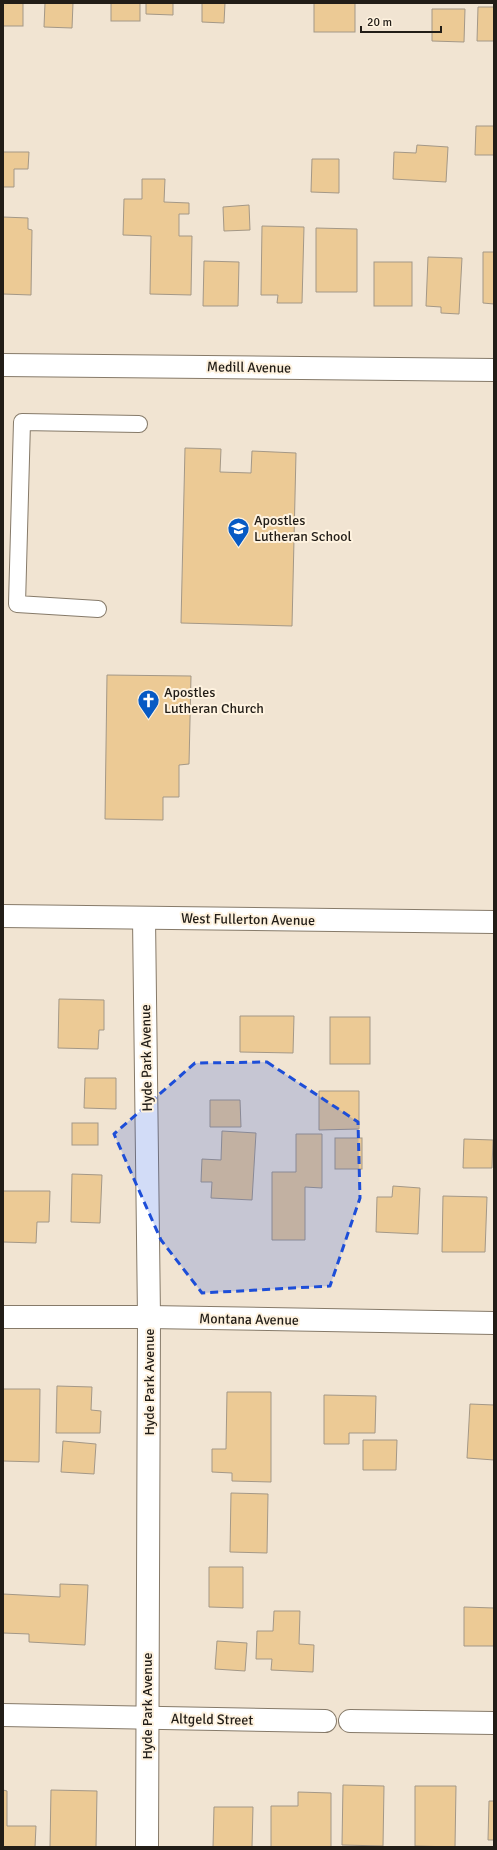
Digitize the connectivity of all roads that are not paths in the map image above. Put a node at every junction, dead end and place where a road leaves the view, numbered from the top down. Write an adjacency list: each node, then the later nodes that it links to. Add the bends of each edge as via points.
1 (3, 365): 2 (street, Medill Avenue)
2 (494, 370)
3 (139, 424): 4 (lane, via 22,422 17,604)
4 (98, 609)
5 (3, 916): 6 (street, West Fullerton Avenue)
6 (144, 918): 7 (street, West Fullerton Avenue); 9 (street, Hyde Park Avenue)
7 (494, 922)
8 (3, 1317): 9 (street, Montana Avenue)
9 (149, 1317): 10 (street, Montana Avenue); 12 (street, Hyde Park Avenue)
10 (494, 1323)
11 (3, 1715): 12 (street, Altgeld Street)
12 (147, 1717): 13 (street, Altgeld Street); 16 (street, Hyde Park Avenue)
13 (325, 1720)
14 (350, 1721): 15 (street)
15 (494, 1724)
16 (147, 1847)

